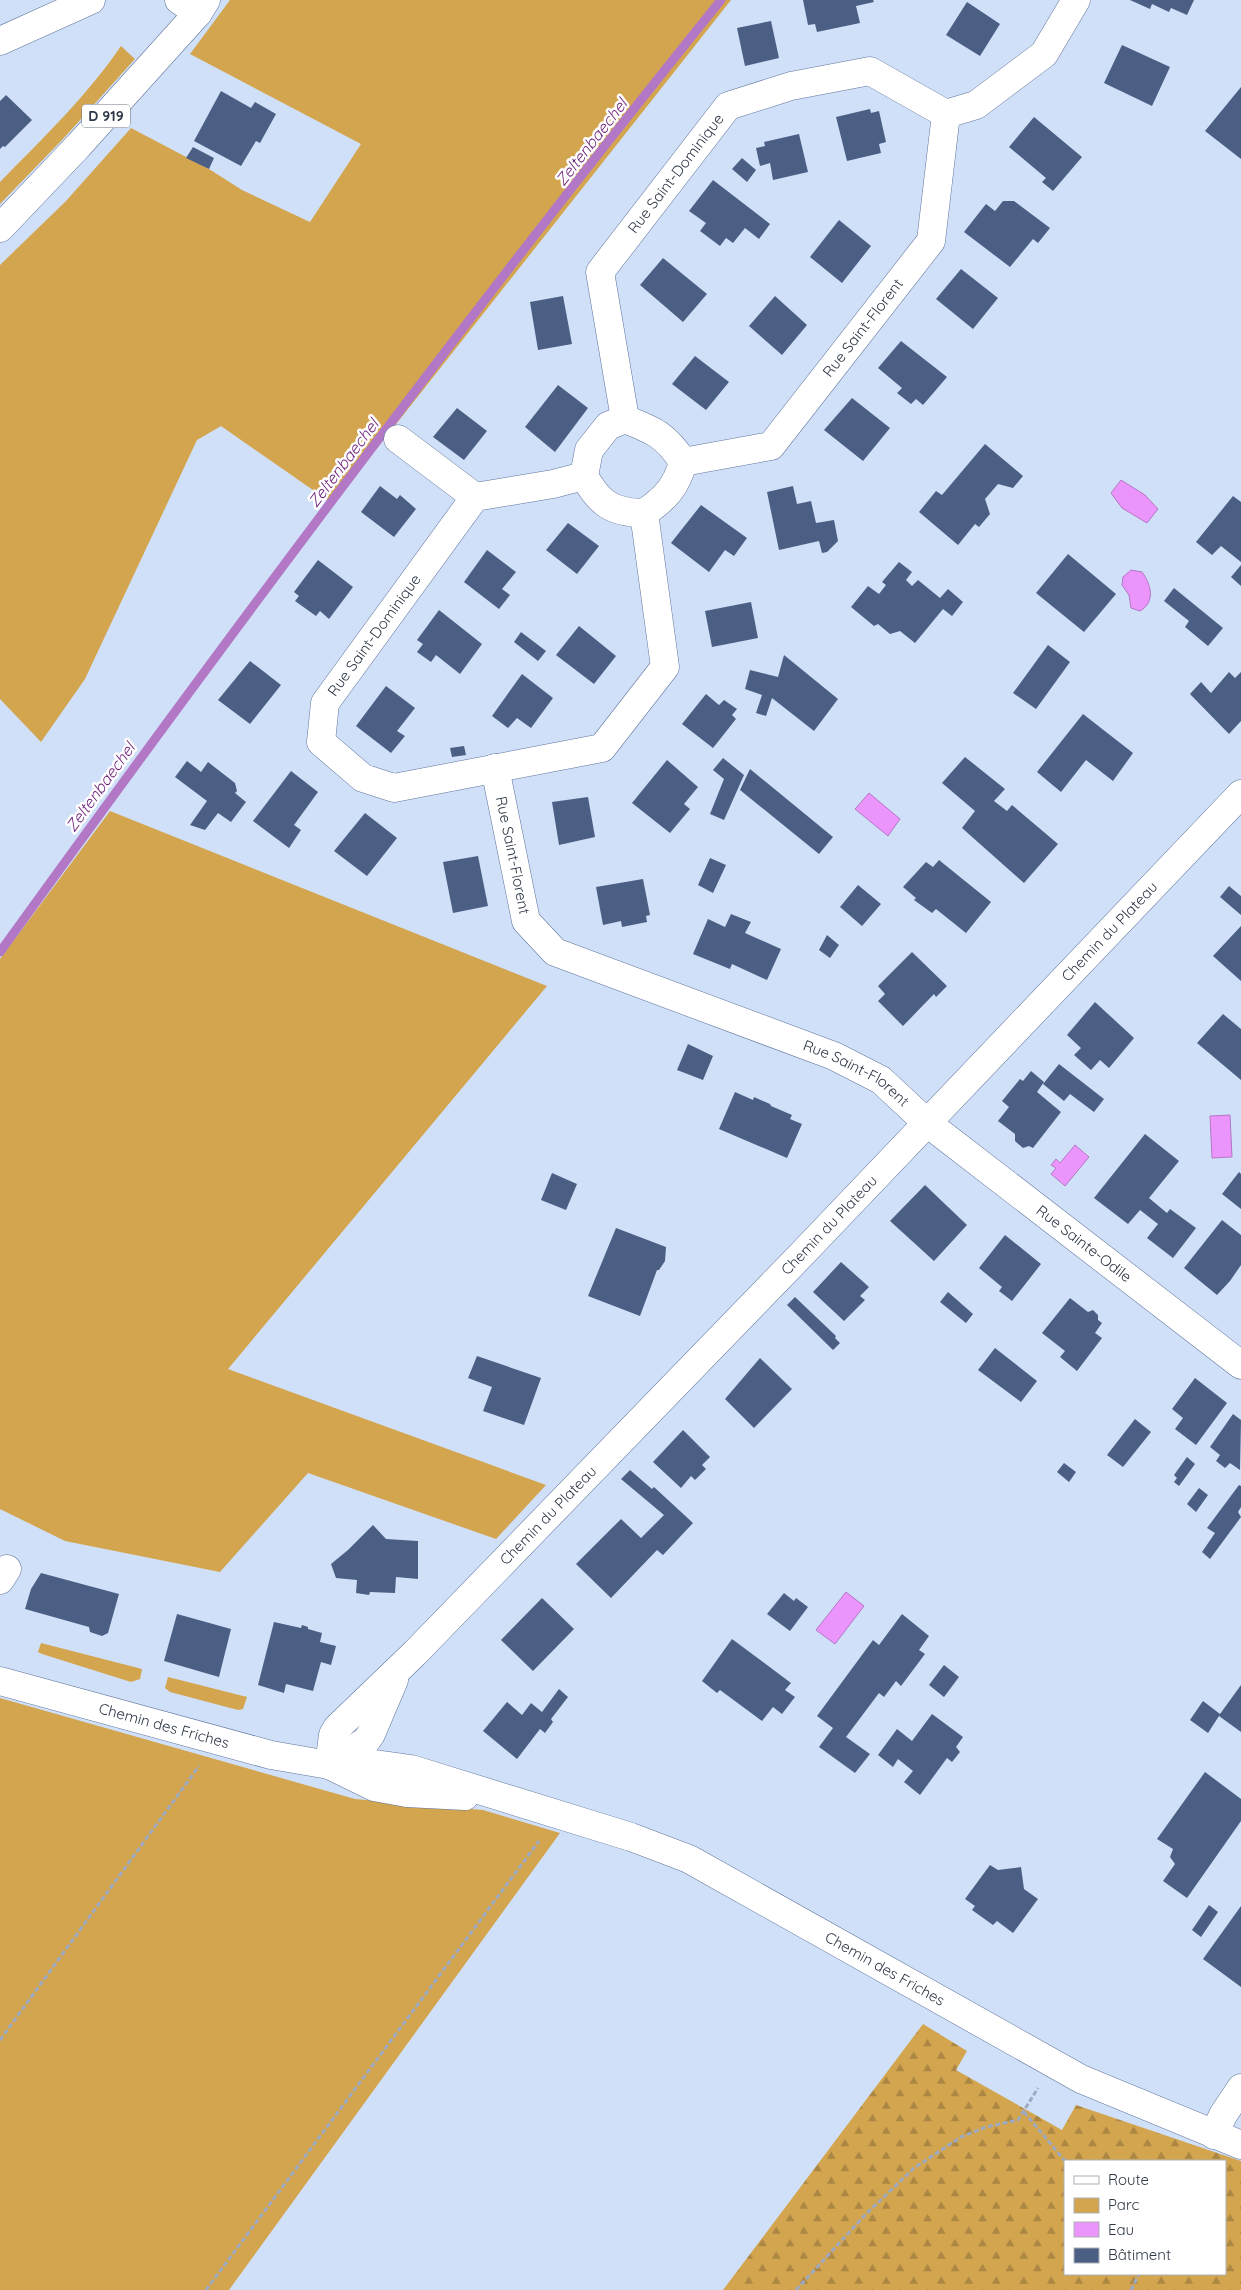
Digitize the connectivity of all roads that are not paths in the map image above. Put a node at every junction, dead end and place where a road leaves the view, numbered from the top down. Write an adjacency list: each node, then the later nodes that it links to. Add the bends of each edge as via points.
1 (91, 0): 4 (street)
2 (1076, 0): 5 (street, via 1044,54 976,105)
3 (194, 4): 6 (street, D 919, via 68,158)
4 (0, 41)
5 (946, 114): 7 (street, Rue Saint-Dominique, via 870,71 791,86 728,106 600,272); 9 (street, Rue Saint-Florent, via 931,242 771,446)
6 (0, 228)
7 (625, 420): 9 (street, via 646,427 671,443); 10 (street, via 608,426 589,450)
8 (398, 439): 11 (street)
9 (683, 462): 12 (street, via 678,479 659,503)
10 (584, 476): 11 (street); 12 (street, via 594,493 608,506 628,513)
11 (474, 497): 13 (street, Rue Saint-Dominique, via 325,703 321,742 363,778 394,788)
12 (644, 512): 13 (street, via 665,668 602,748)
13 (495, 768): 15 (street, Rue Saint-Florent, via 526,921 555,952 834,1056 882,1080)
14 (1241, 794): 15 (street, Chemin du Plateau)
15 (926, 1122): 16 (street, Rue Sainte-Odile); 18 (street, Chemin du Plateau, via 416,1653 389,1689 366,1741)
16 (1241, 1365)
17 (0, 1680): 18 (street, Chemin des Friches, via 271,1755)
18 (329, 1765): 20 (street, Chemin des Friches, via 368,1785 382,1788 524,1804 632,1837 689,1859 1081,2079)
19 (1241, 2088): 20 (street)
20 (1214, 2134): 21 (street, Chemin des Friches)
21 (1241, 2145)

